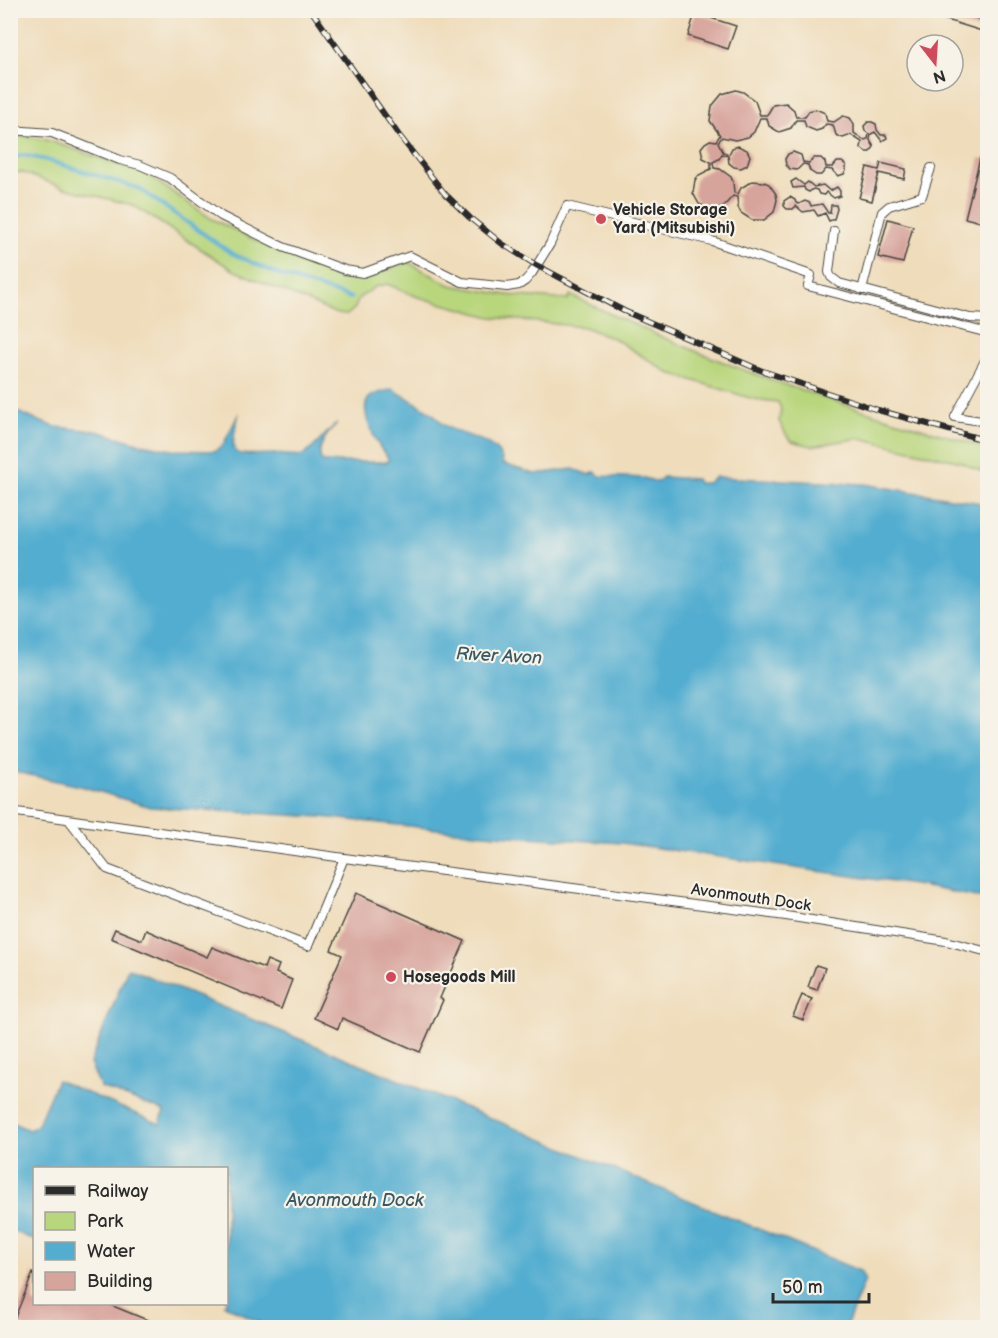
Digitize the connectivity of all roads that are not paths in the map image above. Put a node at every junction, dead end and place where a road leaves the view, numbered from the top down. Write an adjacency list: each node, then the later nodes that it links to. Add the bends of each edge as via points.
1 (10, 130): 6 (lane, via 52,133 140,165 170,178 221,216 284,248 355,273 372,271 410,256 462,282 519,285 532,273 550,244 567,206 712,241 811,275 808,286)
2 (931, 168): 4 (lane, via 922,196 882,212)
3 (834, 231): 4 (lane, via 831,277)
4 (862, 290): 5 (lane)
5 (987, 319)
6 (987, 333)
7 (987, 355): 8 (lane, via 955,417)
8 (986, 418)
9 (10, 811): 10 (lane, Avonmouth Dock)
10 (69, 820): 11 (lane, Avonmouth Dock); 11 (lane, via 108,869 308,946)
11 (344, 858): 12 (lane, Avonmouth Dock, via 786,916 946,941)
12 (987, 952)

